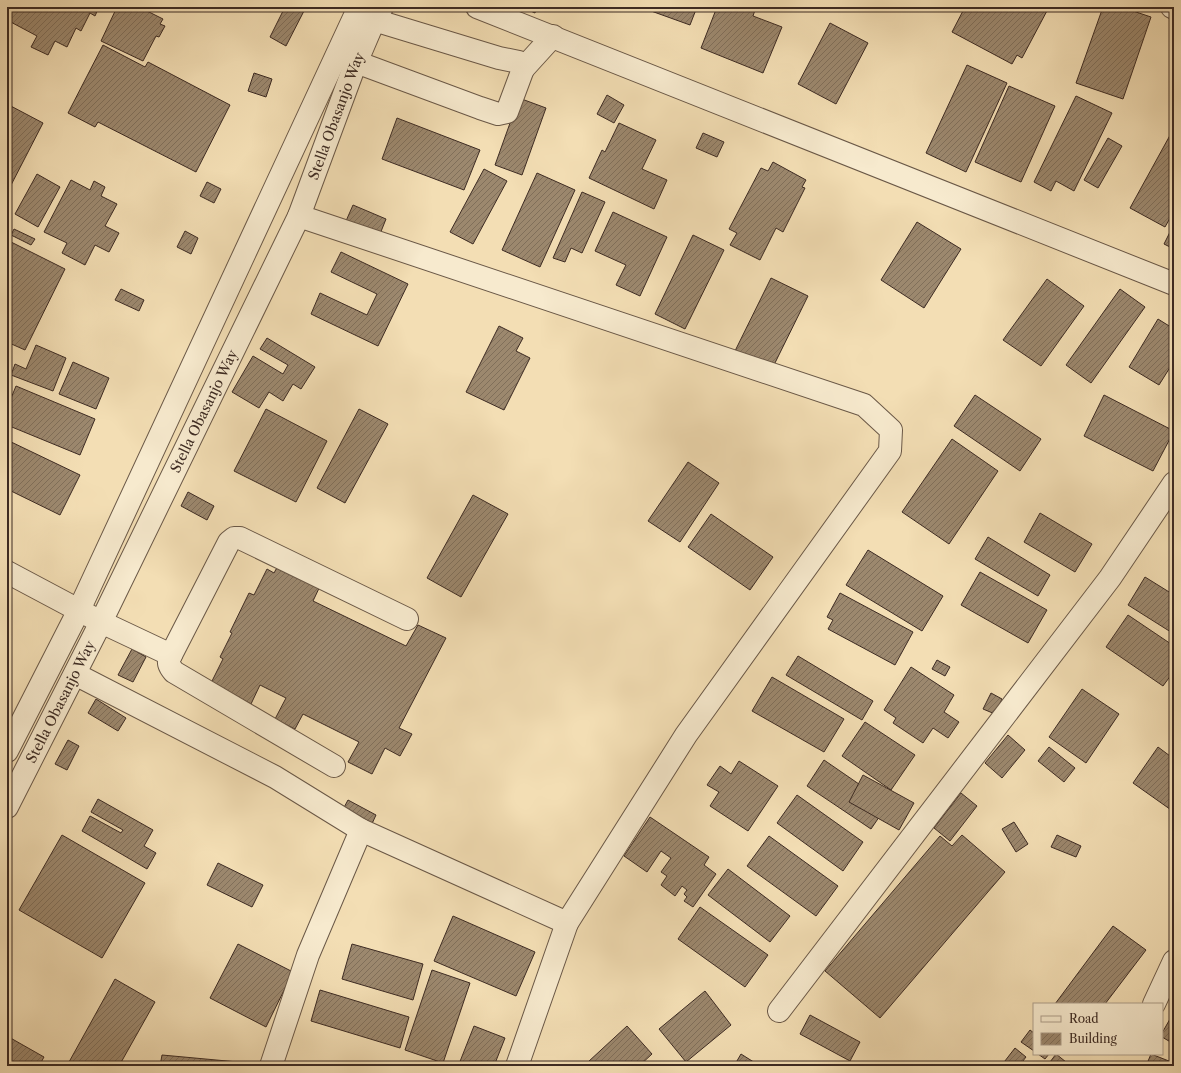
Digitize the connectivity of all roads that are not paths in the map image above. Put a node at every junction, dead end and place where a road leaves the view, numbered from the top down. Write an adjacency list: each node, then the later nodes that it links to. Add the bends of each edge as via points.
1 (477, 7): 4 (street)
2 (372, 11): 3 (street); 5 (street, Stella Obasanjo Way); 7 (street, via 498,58 519,62)
3 (347, 32): 5 (street); 12 (street)
4 (554, 36): 7 (street); 9 (street)
5 (367, 40): 6 (street, Stella Obasanjo Way)
6 (356, 62): 7 (street, via 498,114 507,112); 8 (street, Stella Obasanjo Way)
7 (523, 69)
8 (299, 216): 14 (street, Stella Obasanjo Way); 21 (street, via 864,404 891,430 890,451 686,735)
9 (1174, 284)
10 (1174, 484): 24 (street, via 1110,578)
11 (7, 572): 12 (street)
12 (79, 610): 14 (street); 17 (street)
13 (407, 619): 15 (street, via 240,538 234,538 229,542)
14 (101, 622): 15 (street); 16 (street, Stella Obasanjo Way)
15 (171, 655): 18 (street, via 168,660 174,672)
16 (75, 674): 19 (street, Stella Obasanjo Way); 20 (street, via 275,777)
17 (7, 751)
18 (334, 766)
19 (7, 807)
20 (361, 830): 21 (street); 25 (street, via 308,955)
21 (567, 923): 26 (street)
22 (1174, 961): 23 (street)
23 (1154, 1003)
24 (779, 1011)
25 (271, 1066)
26 (517, 1066)

